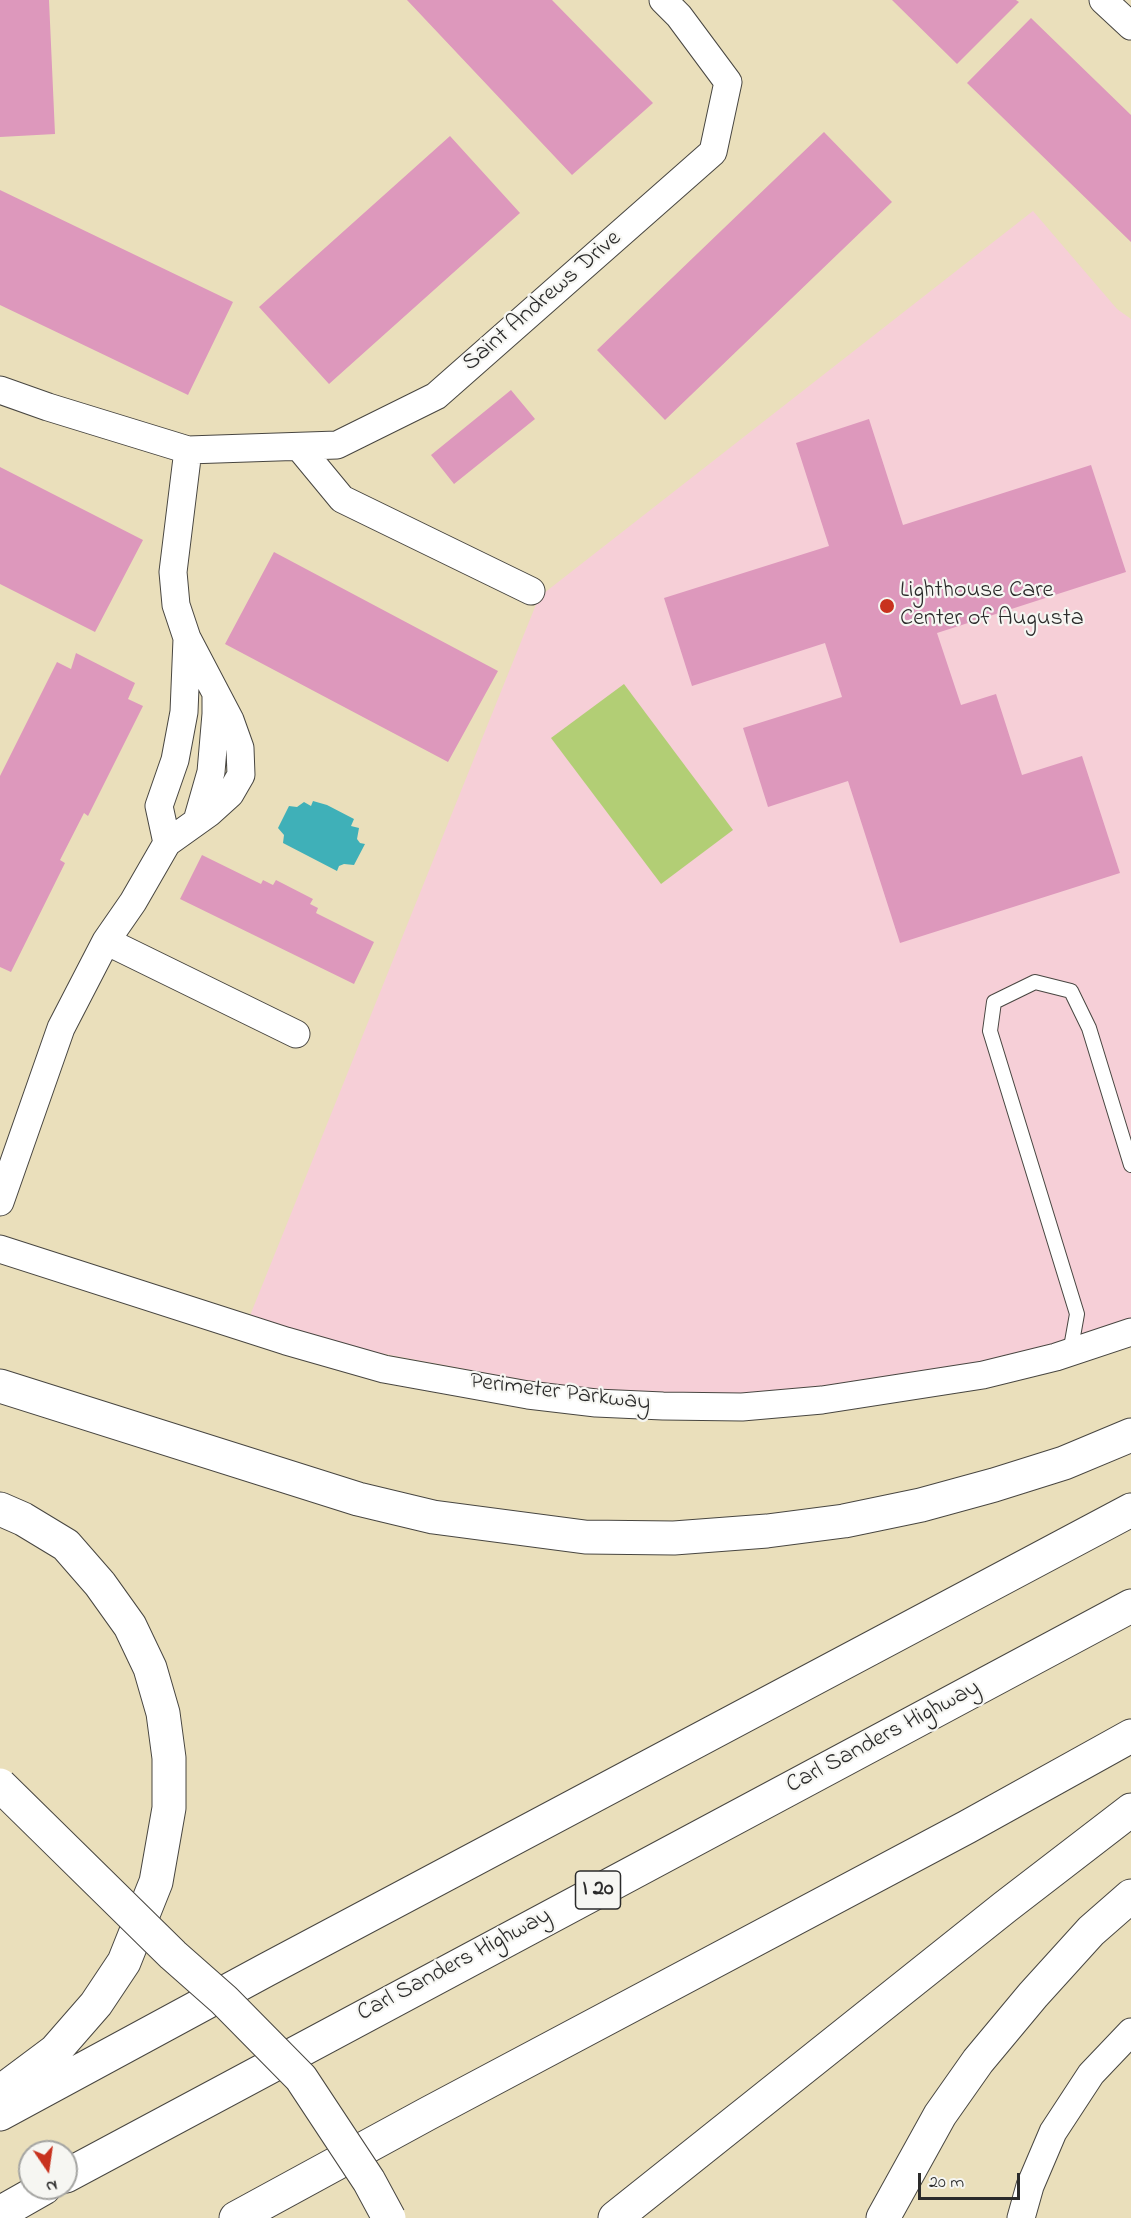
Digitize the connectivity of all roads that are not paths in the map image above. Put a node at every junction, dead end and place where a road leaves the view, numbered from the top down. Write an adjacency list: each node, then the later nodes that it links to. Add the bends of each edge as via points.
1 (663, 0): 5 (street, Saint Andrews Drive, via 680,16 728,82 713,152 436,396 337,445)
2 (1103, 0): 3 (street)
3 (1131, 26)
4 (0, 390): 6 (street, Saint Andrews Drive)
5 (299, 447): 6 (street, Saint Andrews Drive); 7 (street, via 342,499)
6 (188, 450): 8 (street, via 173,572 176,605)
7 (531, 591)
8 (187, 638): 9 (street); 10 (street, via 230,720)
9 (181, 728): 10 (street); 11 (street, via 159,806)
10 (225, 738): 11 (street, via 240,748 241,775 230,794)
11 (167, 843): 12 (street)
12 (106, 941): 13 (street); 15 (street, via 61,1028)
13 (296, 1034)
14 (1131, 1165): 18 (lane, via 1089,1028 1071,990 1035,982 994,1002 990,1031 1077,1314)
15 (0, 1202)
16 (0, 1250): 18 (street, Perimeter Parkway, via 384,1369 596,1403 742,1407 822,1400 983,1375)
17 (1131, 1332): 18 (street, Perimeter Parkway)
18 (1070, 1353)
19 (0, 1386): 20 (highway, via 358,1499 433,1517 585,1538 674,1538 844,1521 994,1485 1064,1463)
20 (1131, 1435)
21 (0, 1509): 29 (highway, via 66,1545 130,1626 150,1668 163,1713 169,1758 169,1808 156,1882 124,1962 96,2004 55,2051)
22 (1131, 1510): 30 (highway)
23 (1131, 1606): 31 (highway, Carl Sanders Highway / I 20)
24 (1131, 1736): 34 (highway)
25 (0, 1785): 35 (highway, bridge, via 301,2078)
26 (1131, 1810): 36 (highway)
27 (1131, 1896): 37 (highway, via 1091,1931 978,2061 940,2115)
28 (1131, 2032): 38 (street, via 1091,2074 1053,2132)
29 (0, 2092)
30 (0, 2114)
31 (78, 2170)
32 (23, 2200): 33 (highway)
33 (0, 2213)
34 (236, 2218)
35 (389, 2218)
36 (615, 2218)
37 (883, 2218)
38 (1021, 2218)

